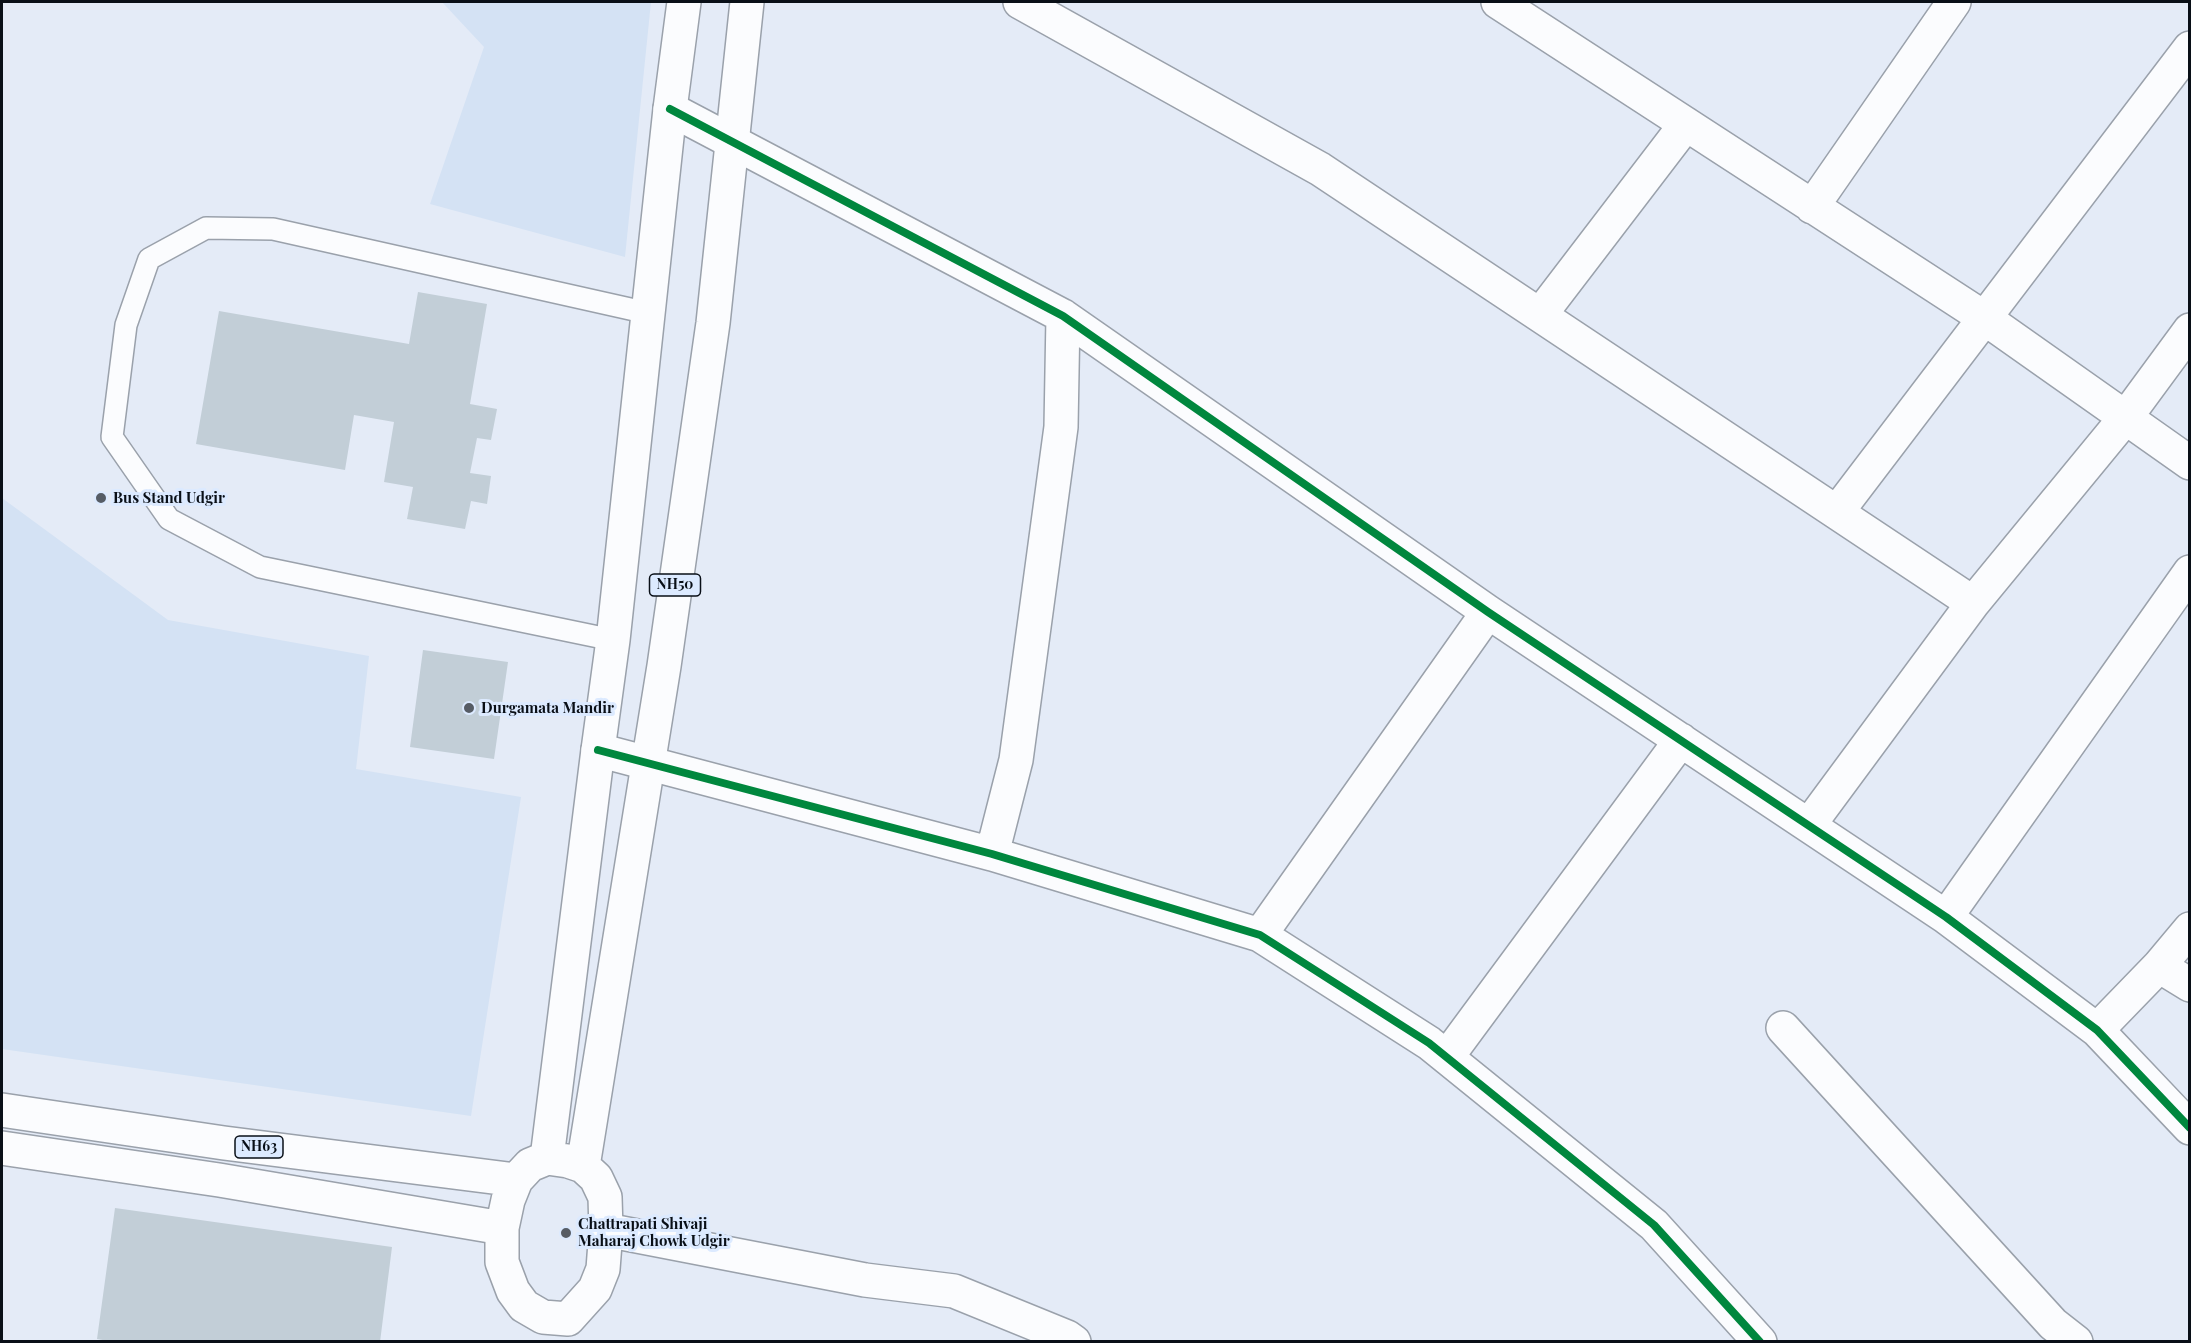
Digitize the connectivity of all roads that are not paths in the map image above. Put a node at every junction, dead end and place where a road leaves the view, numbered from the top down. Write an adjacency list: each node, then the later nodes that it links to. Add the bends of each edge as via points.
1 (684, 2): 7 (main road)
2 (747, 2): 9 (main road, NH50)
3 (1020, 2): 12 (main road, via 1320,169)
4 (1497, 2): 8 (main road)
5 (1954, 2): 10 (main road)
6 (2190, 48): 14 (main road)
7 (670, 109): 9 (main road); 11 (main road)
8 (1686, 124): 10 (main road); 12 (main road)
9 (732, 142): 13 (main road); 25 (main road, NH50, via 713,323)
10 (1812, 207): 14 (main road)
11 (648, 313): 22 (main road); 22 (lane, via 273,229 206,228 149,259 126,325 112,437 169,519 260,567)
12 (1540, 315): 18 (main road)
13 (1063, 316): 21 (main road); 27 (main road, via 1059,438 1016,760)
14 (1983, 317): 16 (main road); 18 (main road)
15 (2190, 330): 16 (main road)
16 (2126, 417): 17 (main road); 20 (main road)
17 (2190, 463)
18 (1836, 512): 20 (main road)
19 (2190, 572): 28 (main road)
20 (1973, 603): 26 (main road)
21 (1488, 612): 23 (main road); 30 (main road)
22 (613, 640): 24 (main road)
23 (1681, 740): 26 (main road); 35 (main road)
24 (598, 750): 25 (main road); 39 (main road)
25 (647, 764): 27 (main road); 40 (main road, NH50)
26 (1809, 825): 28 (main road)
27 (992, 854): 30 (main road)
28 (1946, 917): 34 (main road)
29 (2190, 929): 31 (main road)
30 (1260, 935): 35 (main road)
31 (2159, 966): 32 (main road); 34 (main road)
32 (2190, 985)
33 (1783, 1028): 45 (main road)
34 (2097, 1030): 37 (main road)
35 (1447, 1058): 47 (main road, via 1654,1226)
36 (2, 1110): 41 (main road, NH63)
37 (2190, 1128)
38 (2, 1148): 42 (main road)
39 (547, 1158): 40 (main road); 41 (main road, via 530,1164)
40 (583, 1166): 43 (main road, via 597,1178 604,1197)
41 (516, 1180): 42 (main road)
42 (502, 1228): 44 (main road, via 502,1262 513,1291 524,1306)
43 (606, 1230): 44 (main road, via 603,1269 594,1289); 46 (main road, via 865,1280 954,1291)
44 (554, 1330)
45 (2055, 1336)
46 (1074, 1341)
47 (1760, 1341)

